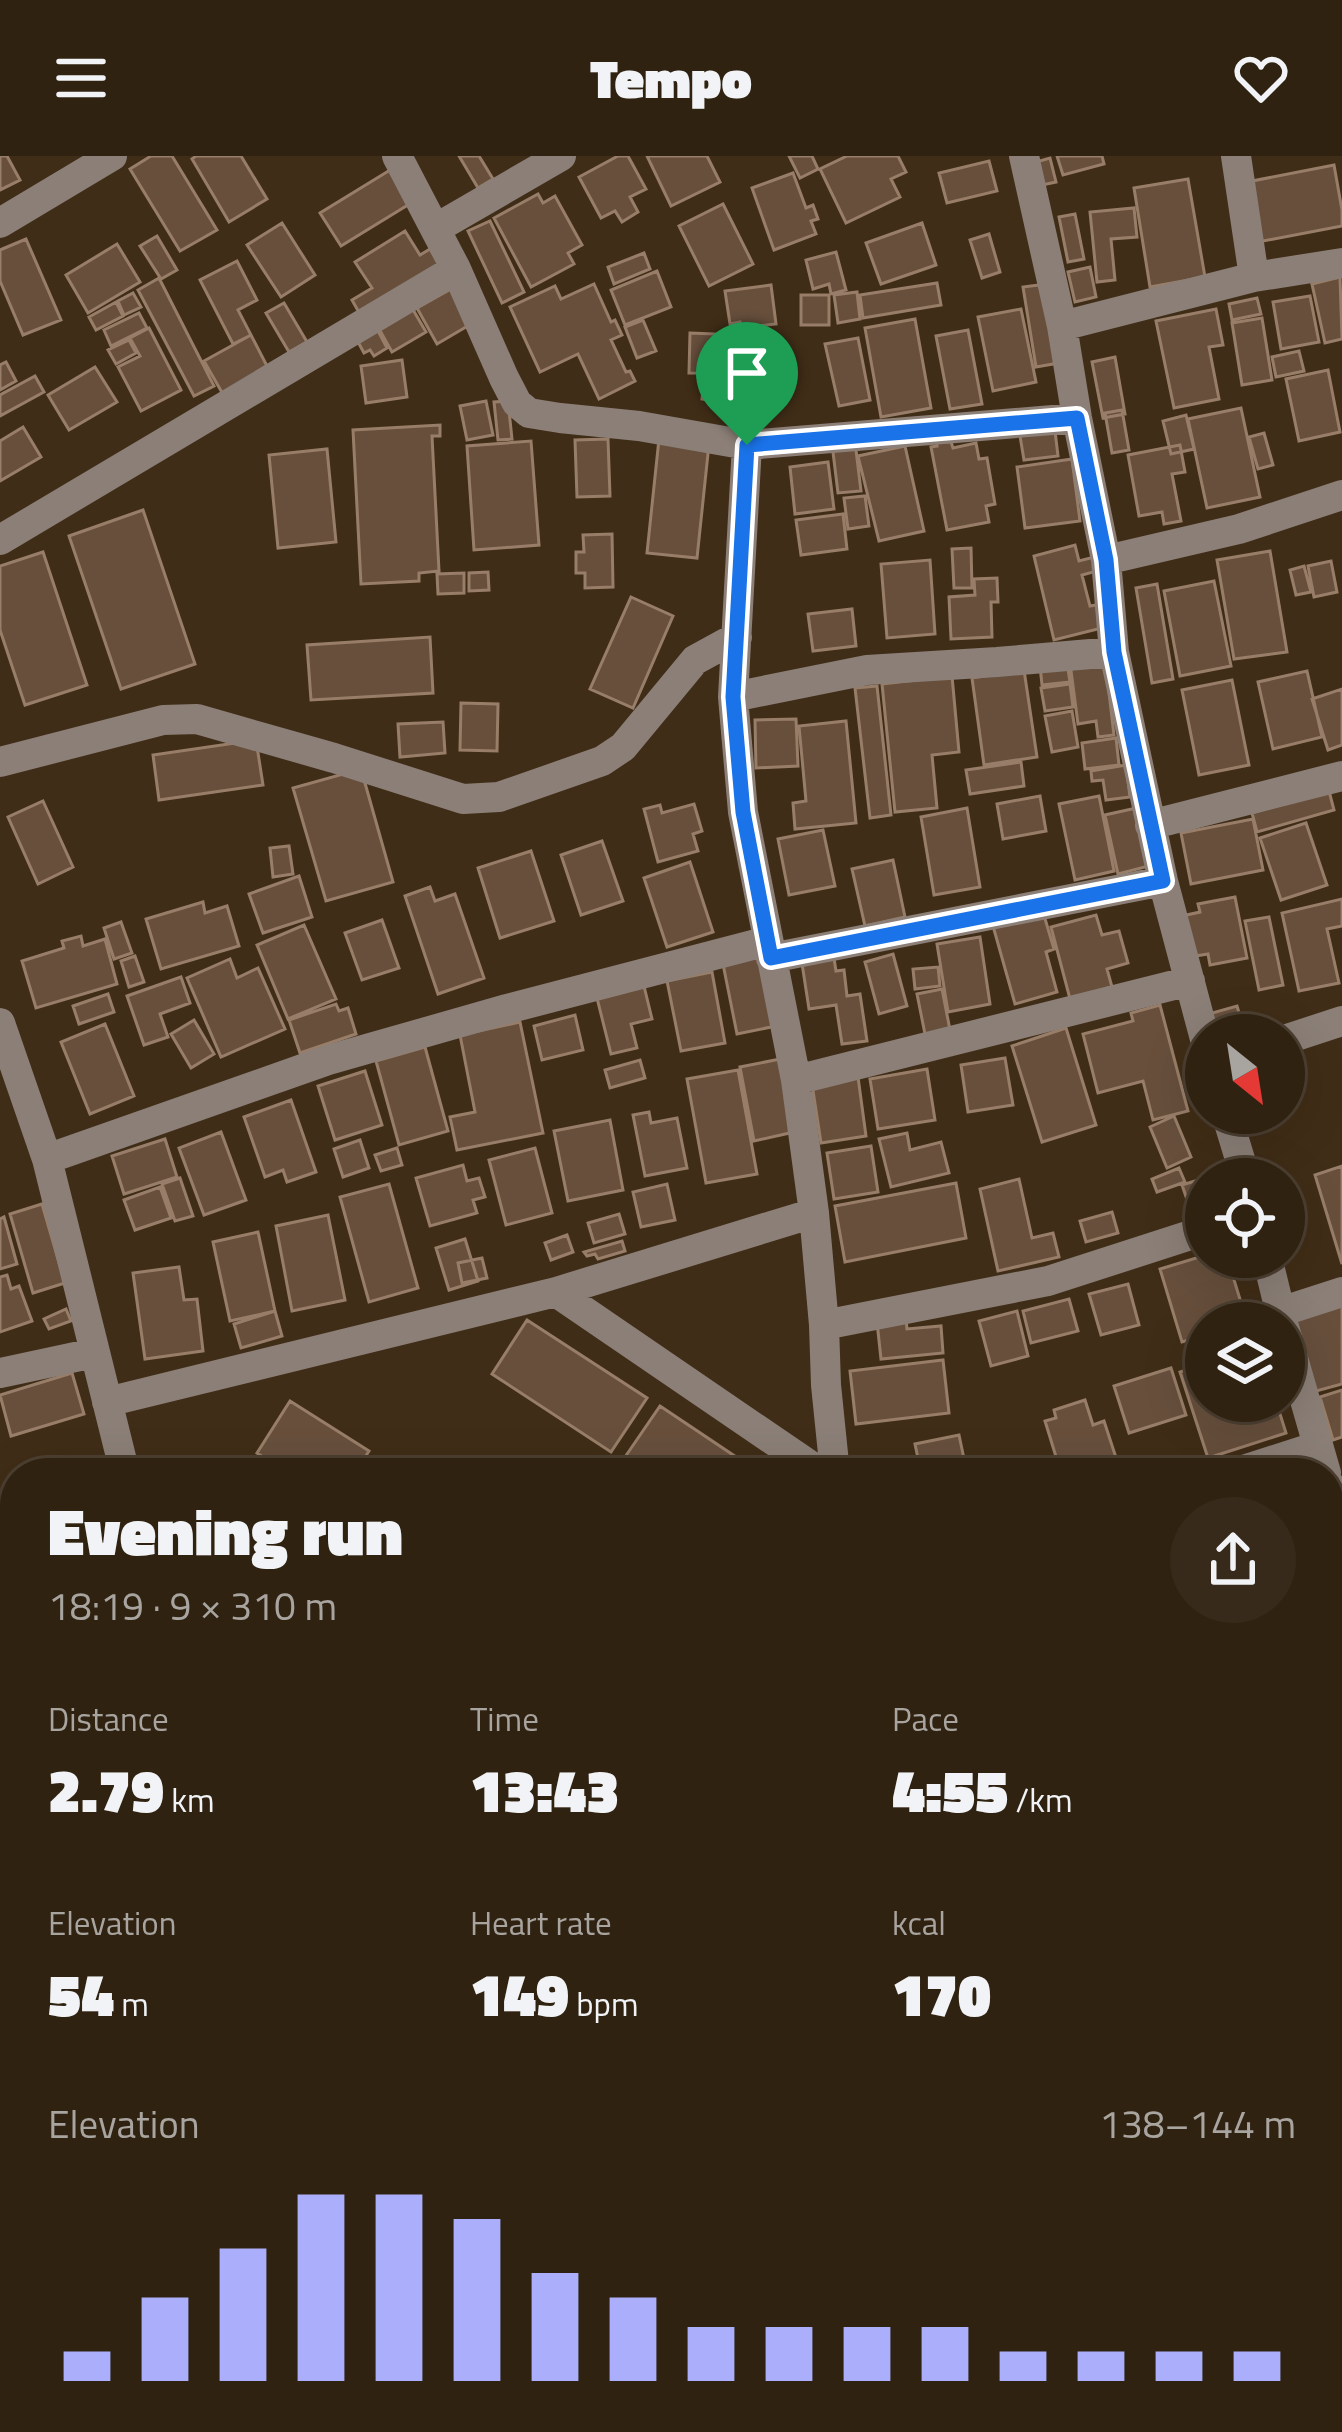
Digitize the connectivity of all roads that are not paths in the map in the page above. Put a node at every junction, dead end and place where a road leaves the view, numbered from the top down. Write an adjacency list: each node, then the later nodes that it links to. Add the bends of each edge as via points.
1 (112, 156): 6 (street)
2 (397, 156): 7 (street)
3 (561, 156): 7 (street)
4 (1024, 156): 11 (street)
5 (1236, 156): 10 (street)
6 (0, 223)
7 (435, 229): 9 (street)
8 (1342, 263): 10 (street)
9 (456, 269): 13 (street, via 504,378 529,412); 15 (street)
10 (1254, 277): 11 (street)
11 (1062, 326): 12 (street)
12 (1077, 418): 13 (street); 16 (street)
13 (747, 445): 17 (street)
14 (1342, 495): 16 (street)
15 (0, 540)
16 (1106, 560): 18 (street)
17 (737, 637): 19 (street); 20 (street, via 695,660 623,747 499,797 463,799 197,719 163,720)
18 (1114, 652): 19 (street, via 867,670); 22 (street)
19 (733, 697): 24 (street, via 743,812)
20 (0, 762)
21 (1342, 776): 22 (street)
22 (1150, 825): 23 (street)
23 (1163, 881): 24 (street); 25 (street)
24 (769, 949): 30 (street); 32 (street, via 328,1060)
25 (1190, 981): 26 (street); 30 (street)
26 (1199, 1014)
27 (1342, 1021): 29 (street)
28 (0, 1023): 31 (street)
29 (1305, 1033)
30 (796, 1080): 33 (street)
31 (10, 1088): 32 (street)
32 (47, 1159): 39 (street)
33 (814, 1213): 35 (street); 38 (street)
34 (1185, 1237): 38 (street, via 1048,1281)
35 (556, 1292): 42 (street); 44 (street)
36 (1342, 1292): 37 (street)
37 (1305, 1310)
38 (824, 1324): 45 (street)
39 (94, 1353): 40 (street); 42 (street)
40 (0, 1373)
41 (1305, 1401): 46 (street)
42 (107, 1402): 43 (street)
43 (121, 1458)
44 (799, 1458)
45 (834, 1458)
46 (1321, 1458)

